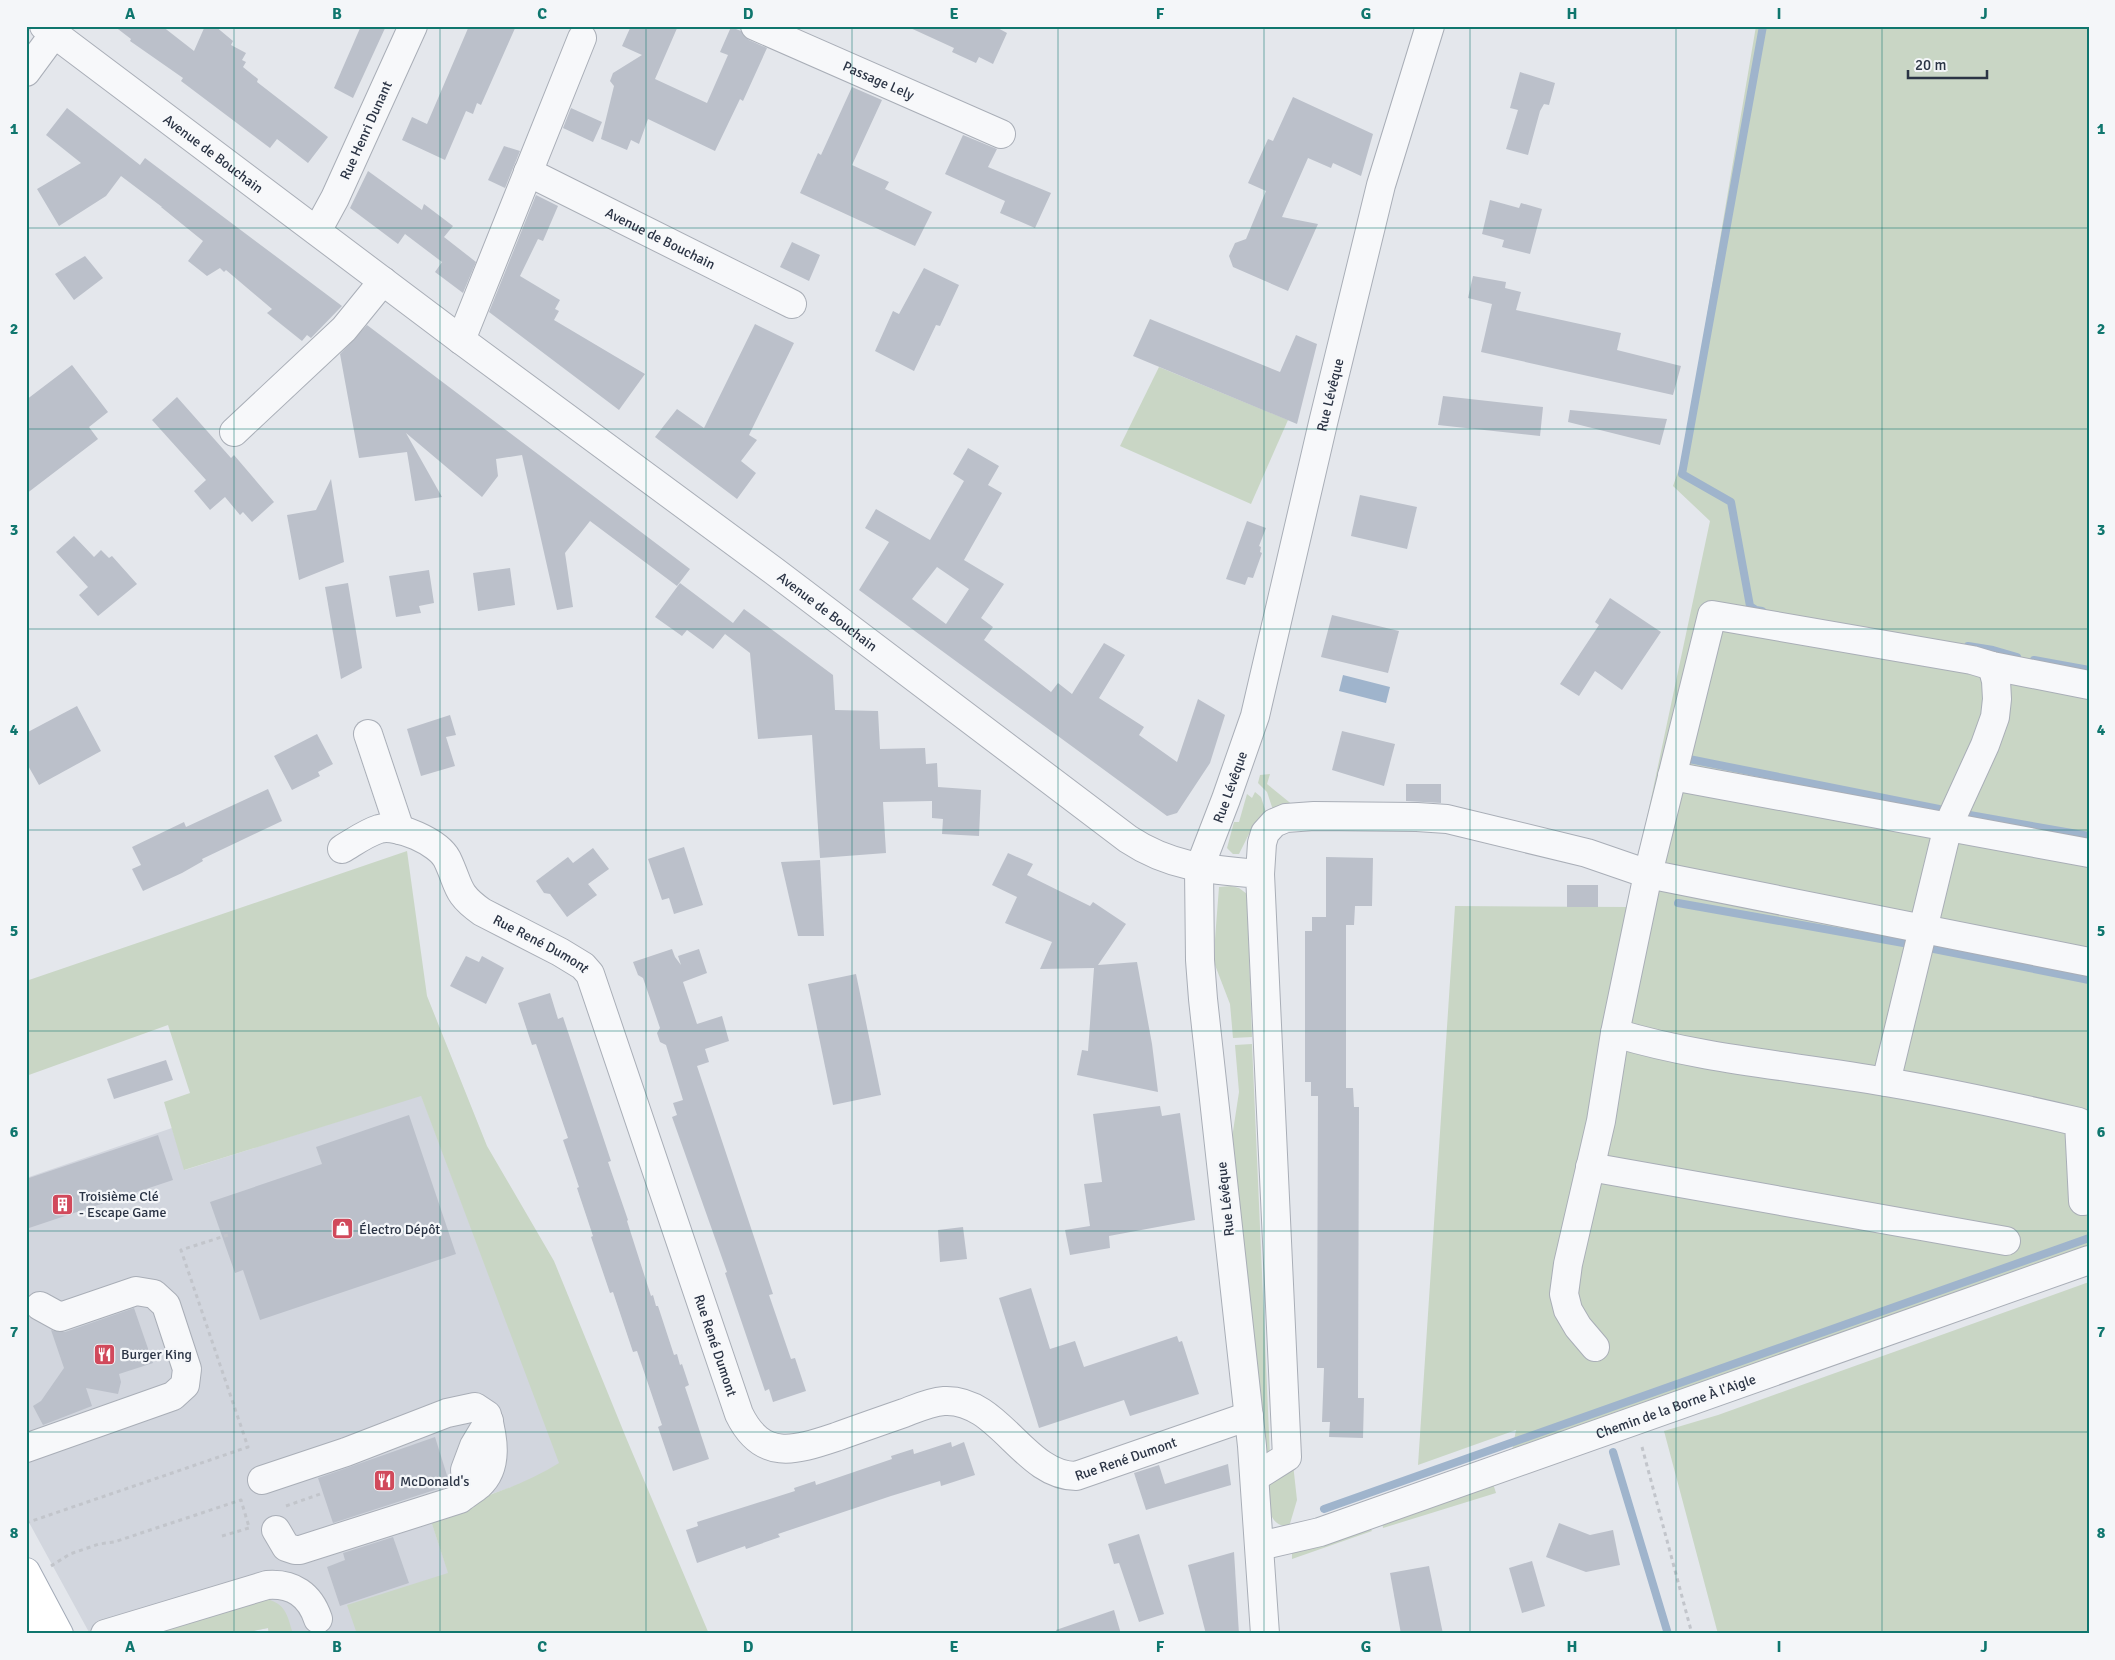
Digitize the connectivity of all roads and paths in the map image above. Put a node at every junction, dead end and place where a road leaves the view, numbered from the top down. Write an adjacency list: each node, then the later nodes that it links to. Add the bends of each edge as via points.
1 (413, 26): 9 (street, Rue Henri Dunant)
2 (755, 26): 7 (street, Passage Lely)
3 (1430, 26): 22 (street, Rue Lévêque, via 1381,185 1255,716)
4 (49, 30): 6 (street); 9 (street, Avenue de Bouchain)
5 (582, 38): 8 (street)
6 (26, 72)
7 (1001, 134)
8 (528, 172): 11 (street, Avenue de Bouchain); 12 (street)
9 (317, 231): 10 (street, Avenue de Bouchain)
10 (383, 282): 12 (street, Avenue de Bouchain); 13 (street, via 344,330)
11 (792, 304)
12 (461, 340): 22 (street, Avenue de Bouchain, via 774,570 1128,839 1166,859)
13 (234, 432)
14 (1992, 666): 15 (street); 17 (street, via 1712,615); 18 (street, via 1998,698 1995,717)
15 (2089, 685)
16 (368, 734): 19 (street)
17 (1672, 776): 18 (street); 24 (street)
18 (1948, 826): 21 (street); 25 (street)
19 (400, 830): 20 (street, Rue René Dumont, via 381,829); 36 (street, Rue René Dumont, via 425,840 442,852 457,887 472,905 573,959 590,974 739,1414 751,1434 760,1441 771,1447 795,1450 929,1404 954,1401 978,1410 1044,1466 1066,1476 1076,1476)
20 (342, 849)
21 (2089, 853)
22 (1199, 869): 23 (street, Avenue de Bouchain); 36 (street, Rue Lévêque, via 1203,998)
23 (1260, 874): 24 (street, via 1262,843 1265,833 1274,823 1286,818 1314,816 1447,819 1587,853); 39 (street, via 1287,1457)
24 (1648, 874): 25 (street); 27 (street)
25 (1923, 929): 26 (street); 28 (street)
26 (2089, 962)
27 (1615, 1033): 28 (street, via 1713,1056); 30 (street)
28 (1886, 1082): 29 (street)
29 (2084, 1124): 31 (street)
30 (1590, 1167): 32 (street); 35 (street, via 1564,1294 1568,1310 1578,1327)
31 (2083, 1201)
32 (2006, 1241)
33 (2089, 1260): 37 (street, Chemin de la Borne À l'Aigle)
34 (40, 1306): 38 (street, via 60,1317 136,1291 154,1294 166,1305 187,1369 185,1385 173,1396)
35 (1596, 1347)
36 (1249, 1416): 39 (street, Rue Lévêque)
37 (1636, 1422): 45 (street, Chemin de la Borne À l'Aigle); 53 (path)
38 (26, 1448)
39 (1255, 1477): 45 (street, Rue Lévêque)
40 (262, 1480): 42 (street, via 354,1450 447,1413 475,1407 487,1415 489,1421 494,1443 488,1472 480,1484 460,1499 300,1550 286,1547)
41 (323, 1493): 42 (path)
42 (271, 1521): 43 (path)
43 (249, 1528): 44 (path); 46 (path, via 241,1500 70,1554)
44 (222, 1536)
45 (1261, 1555): 52 (street, Rue Lévêque)
46 (37, 1570): 50 (main road)
47 (26, 1614): 49 (main road)
48 (318, 1619): 51 (street, via 314,1606 299,1591 278,1584)
49 (37, 1634)
50 (59, 1634)
51 (105, 1634)
52 (1266, 1634)
53 (1692, 1634)

